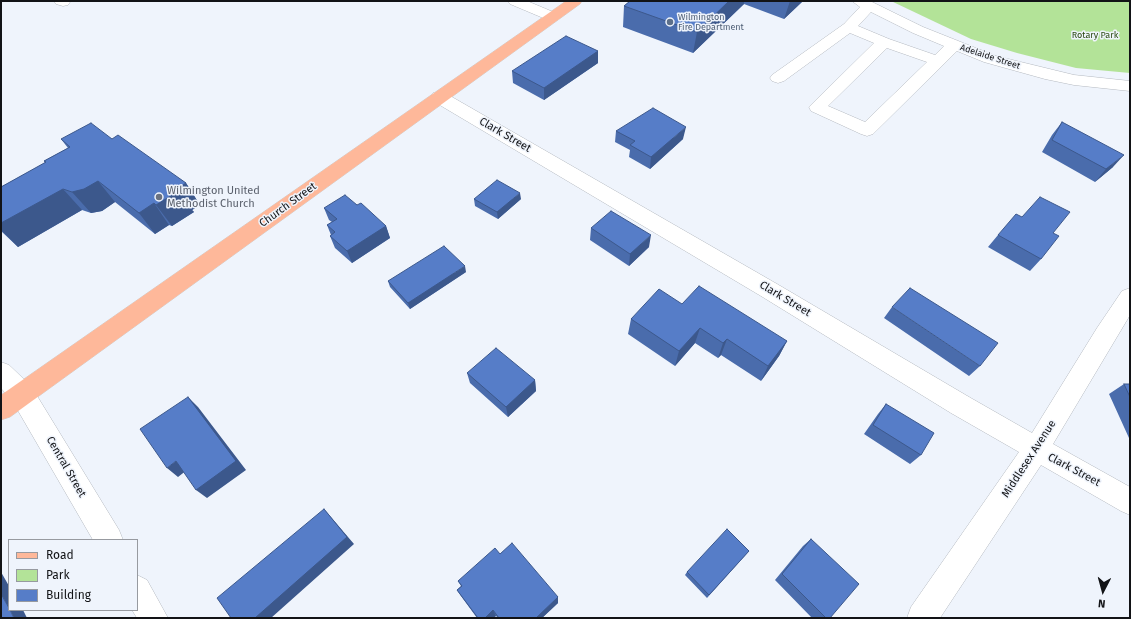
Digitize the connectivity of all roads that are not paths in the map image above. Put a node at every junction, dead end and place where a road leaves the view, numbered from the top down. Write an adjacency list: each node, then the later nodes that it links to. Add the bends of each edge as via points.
1 (515, 1): 4 (street)
2 (575, 1): 4 (main road, Church Street)
3 (864, 4): 5 (street); 7 (street, Adelaide Street)
4 (553, 17): 11 (main road, Church Street)
5 (849, 27): 6 (street); 9 (street)
6 (884, 42): 8 (street); 8 (street, via 817,107 867,130)
7 (954, 45): 8 (street); 10 (street, Adelaide Street, via 990,59 1045,74)
8 (938, 61)
9 (778, 78)
10 (1130, 86)
11 (439, 97): 14 (main road, Church Street); 16 (street, Clark Street)
12 (1130, 297): 16 (street, Middlesex Avenue)
13 (1, 372): 14 (street, Central Street)
14 (22, 394): 15 (main road, Church Street); 18 (street, Central Street)
15 (1, 409)
16 (1036, 450): 17 (street, Clark Street); 21 (street, Middlesex Avenue)
17 (1130, 502)
18 (108, 539)
19 (138, 592): 20 (street)
20 (153, 618)
21 (922, 618)

